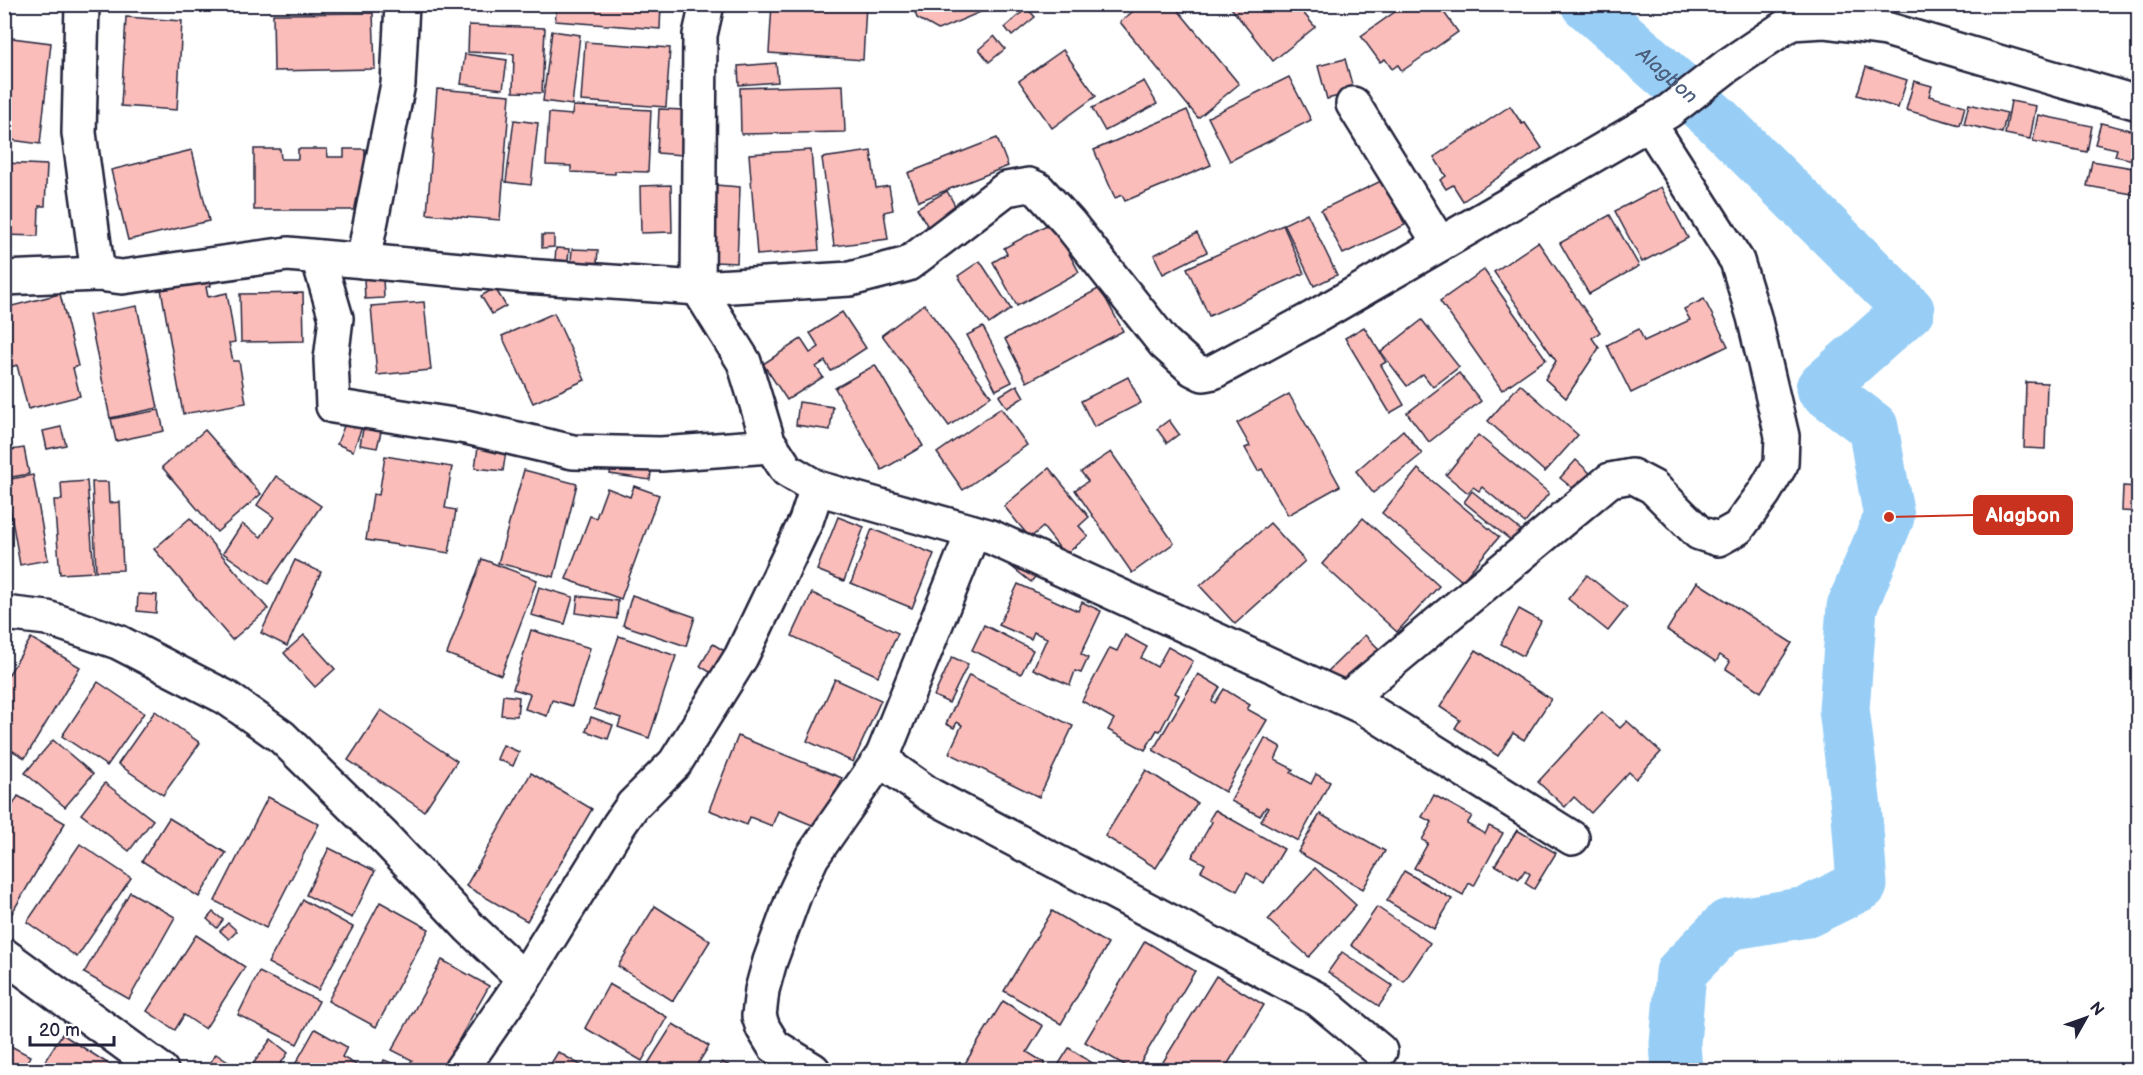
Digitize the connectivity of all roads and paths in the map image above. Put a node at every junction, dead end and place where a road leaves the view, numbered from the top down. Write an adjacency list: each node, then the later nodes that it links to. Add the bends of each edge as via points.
1 (82, 4): 10 (street, via 79,133)
2 (402, 4): 9 (street, via 398,84)
3 (707, 4): 12 (street, via 700,35)
4 (2139, 103): 6 (street, via 1886,29 1824,21 1791,23)
5 (1353, 104): 7 (street)
6 (1659, 117): 7 (street); 17 (street, via 1737,261 1782,436 1781,464 1738,528 1718,539 1699,533 1653,487 1632,476 1610,480)
7 (1440, 244): 12 (street, via 1313,318 1203,374 1164,343 1069,223 1038,189 1029,185 1006,189 908,264 850,279)
8 (318, 256): 9 (street); 10 (street, via 288,254 122,277); 13 (street, via 336,318 331,360 333,406 466,427 573,452 662,454)
9 (363, 261): 12 (street)
10 (98, 274): 11 (street)
11 (4, 278)
12 (698, 288): 13 (street, via 744,362)
13 (771, 446): 14 (street, via 788,470)
14 (817, 488): 15 (street); 21 (street, via 806,521 741,657 675,763 633,805)
15 (973, 532): 17 (street); 18 (street)
16 (4, 613): 21 (street, via 46,618 118,642 227,698 282,737)
17 (1347, 699): 19 (street)
18 (883, 755): 22 (street, via 893,769 930,795 1319,1000); 25 (street, via 812,857 795,893 762,990 759,1016 768,1038)
19 (1572, 838)
20 (4, 955): 23 (street)
21 (524, 979): 24 (street)
22 (1380, 1051)
23 (161, 1071)
24 (461, 1071)
25 (813, 1071)

